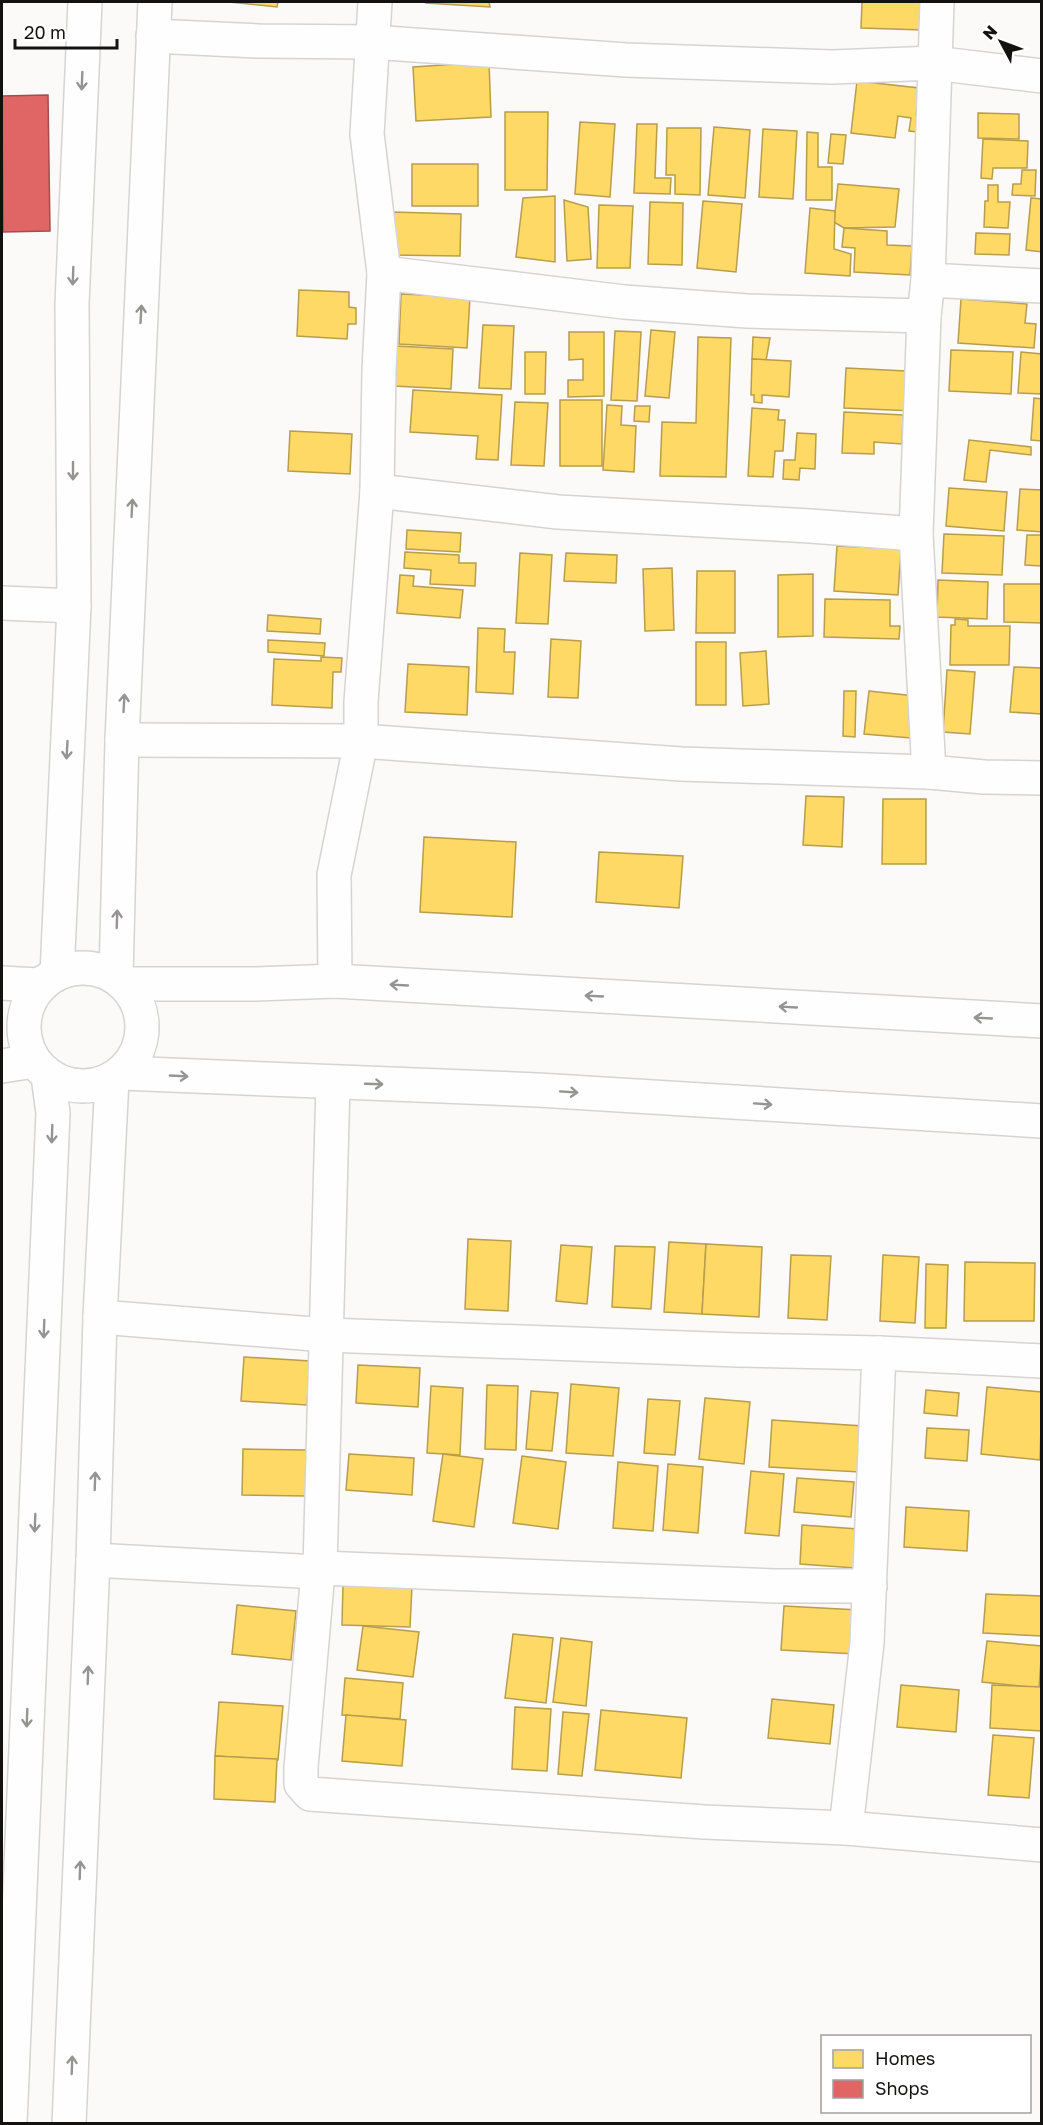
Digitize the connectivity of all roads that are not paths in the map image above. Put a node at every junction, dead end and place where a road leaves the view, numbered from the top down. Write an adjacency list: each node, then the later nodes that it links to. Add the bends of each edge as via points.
1 (85, 2): 16 (street, one-way to 16, via 72,303)
2 (155, 2): 5 (street)
3 (375, 2): 6 (street)
4 (937, 2): 7 (street)
5 (153, 36): 6 (street); 17 (street, one-way to 5)
6 (372, 42): 7 (street, via 637,60 832,67); 9 (street, via 367,134)
7 (934, 63): 8 (street); 10 (street)
8 (1041, 76)
9 (384, 273): 12 (street, via 624,302 747,311); 13 (street)
10 (928, 280): 11 (street); 12 (street)
11 (1041, 286)
12 (924, 316): 14 (street)
13 (377, 491): 14 (street, via 558,512); 18 (street)
14 (916, 534): 19 (street)
15 (2, 603): 16 (street)
16 (74, 606): 21 (street, one-way to 21)
17 (122, 740): 18 (street); 22 (street, one-way to 17)
18 (361, 741): 19 (street, via 681,764); 23 (street, via 334,875)
19 (929, 772): 20 (street)
20 (1041, 778)
21 (52, 978): 22 (street, via 71,969 87,968); 24 (street, via 37,985); 27 (street, via 35,993)
22 (120, 981): 23 (street); 30 (street, via 135,997 142,1029 140,1046 132,1061)
23 (334, 981): 26 (street, one-way to 23)
24 (2, 983)
25 (2, 997): 27 (street)
26 (1041, 1021)
27 (24, 1023): 29 (street, via 26,1043)
28 (2, 1066): 29 (street)
29 (41, 1068): 30 (street, via 63,1083 80,1087); 42 (street, one-way to 42, via 53,1113)
30 (116, 1076): 31 (street, one-way to 31); 33 (street)
31 (333, 1083): 32 (street, one-way to 32, via 538,1090); 34 (street)
32 (1041, 1121)
33 (100, 1317): 34 (street); 37 (street, one-way to 33)
34 (327, 1335): 35 (street); 38 (street)
35 (879, 1353): 36 (street); 39 (street)
36 (1041, 1361)
37 (93, 1560): 38 (street); 43 (street, one-way to 37)
38 (319, 1570): 39 (street, via 764,1586); 40 (street, via 301,1767 302,1784 310,1794 704,1822)
39 (870, 1586): 40 (street)
40 (846, 1828): 41 (street)
41 (1041, 1845)
42 (10, 2124)
43 (69, 2124)

